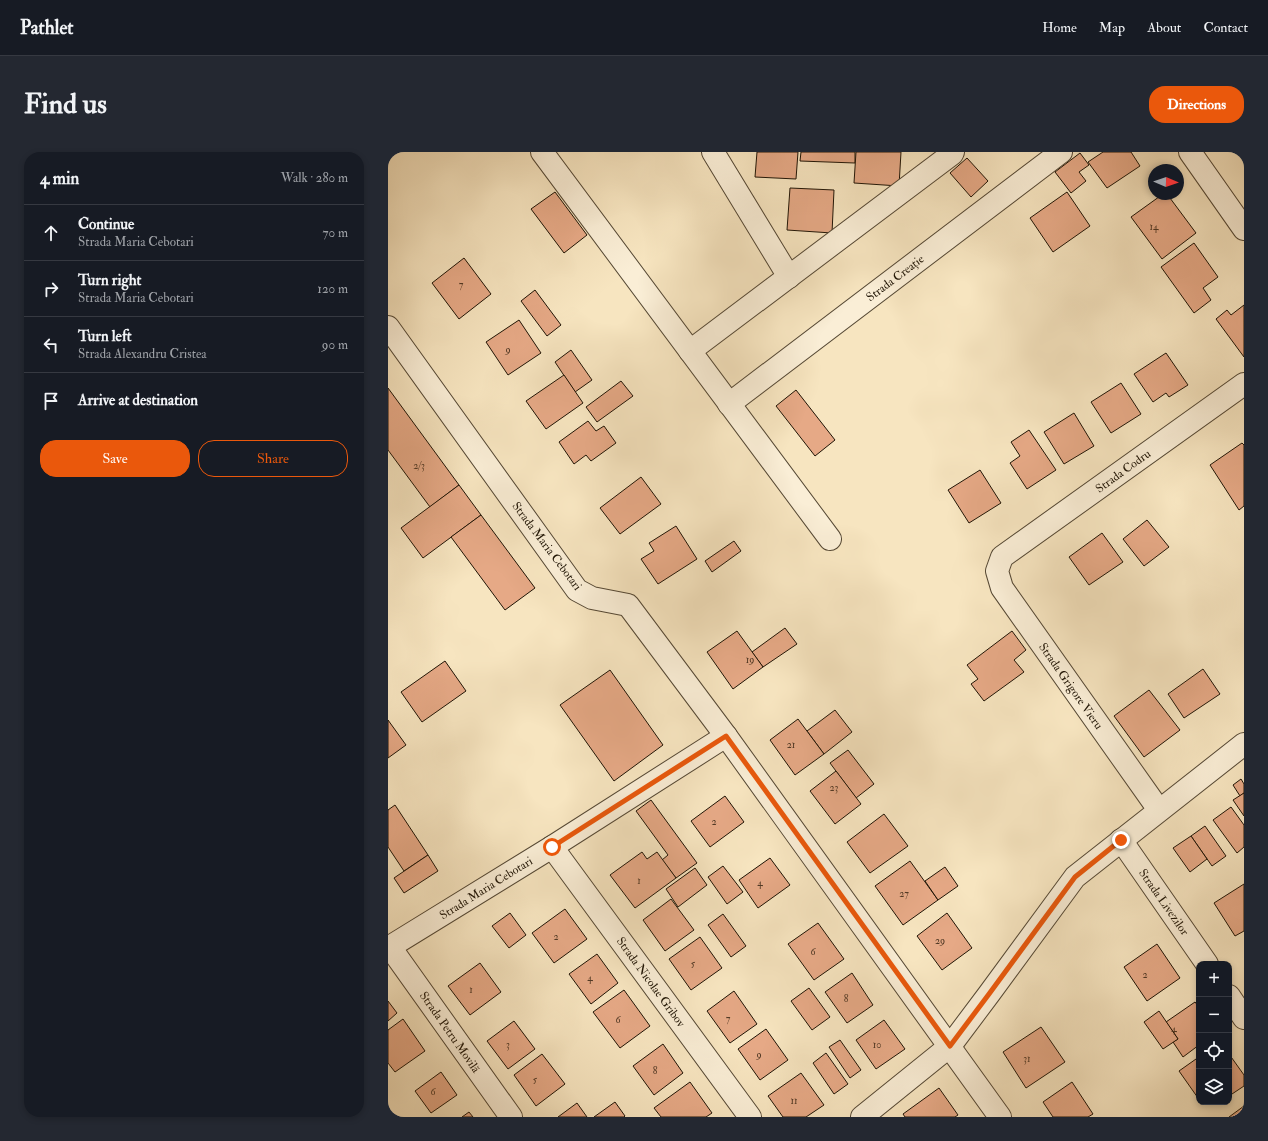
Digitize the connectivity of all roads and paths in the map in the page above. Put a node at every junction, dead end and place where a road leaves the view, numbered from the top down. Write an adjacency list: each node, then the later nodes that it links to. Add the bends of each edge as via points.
1 (542, 152): 9 (street)
2 (712, 152): 7 (street)
3 (953, 152): 7 (street)
4 (1061, 152): 11 (street, Strada Creație)
5 (1190, 152): 6 (street)
6 (1244, 229)
7 (789, 277): 9 (street)
8 (388, 327): 14 (street, Strada Maria Cebotari, via 577,590 592,598 628,605)
9 (690, 352): 11 (street)
10 (1244, 384): 13 (street, Strada Codru)
11 (729, 404): 12 (street)
12 (830, 540)
13 (1002, 557): 16 (street, Strada Grigore Vieru, via 997,571 1002,588)
14 (726, 736): 18 (street, Strada Maria Cebotari); 23 (street, Strada Maria Cebotari)
15 (1244, 744): 16 (street)
16 (1159, 810): 17 (street)
17 (1121, 840): 20 (street, Strada Livezilor); 23 (street, via 1075,877)
18 (552, 847): 19 (street, Strada Maria Cebotari); 25 (street, Strada Nicolae Gribov)
19 (389, 948): 24 (street, Strada Petru Movilă)
20 (1205, 961)
21 (1230, 997): 22 (street)
22 (1244, 1018)
23 (950, 1046): 26 (street); 27 (street, Strada Maria Cebotari)
24 (511, 1117)
25 (750, 1117)
26 (862, 1117)
27 (1000, 1117)

